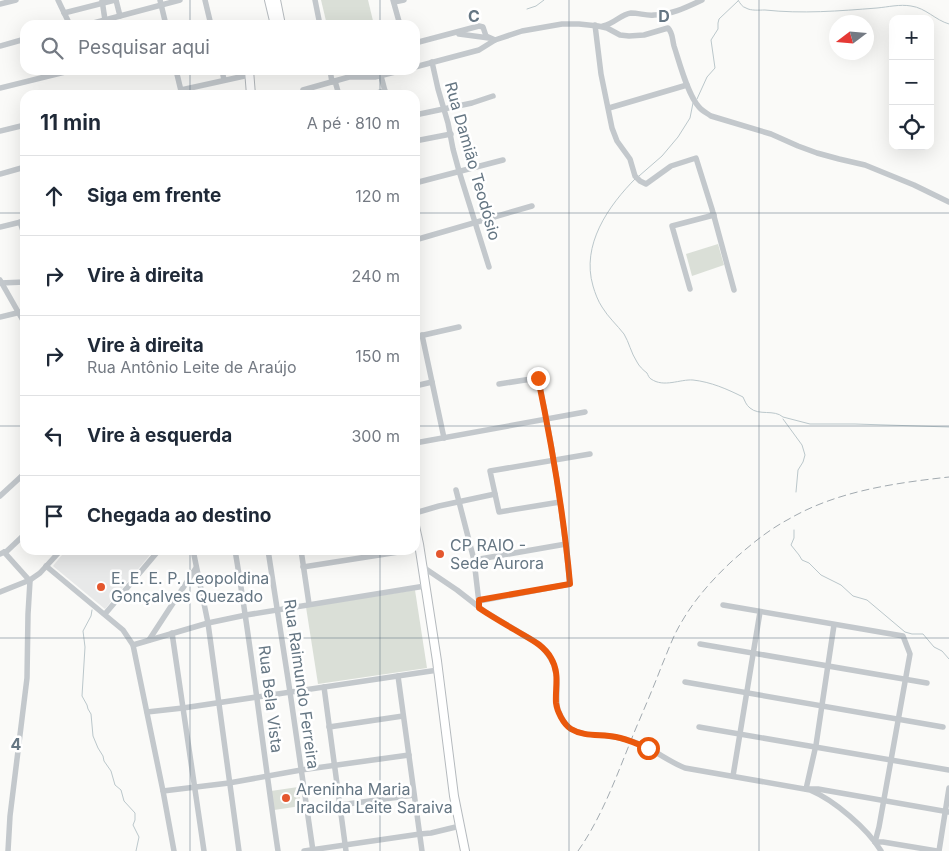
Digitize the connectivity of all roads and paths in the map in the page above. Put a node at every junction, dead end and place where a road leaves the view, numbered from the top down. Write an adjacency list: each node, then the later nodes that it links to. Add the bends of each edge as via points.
1 (16, 0): 14 (street)
2 (58, 0): 15 (street)
3 (116, 0): 11 (street); 16 (street)
4 (180, 0): 13 (street)
5 (205, 0): 20 (street)
6 (269, 0): 21 (main road)
7 (276, 0): 22 (main road)
8 (315, 0): 23 (street)
9 (404, 0): 12 (street)
10 (702, 0): 25 (street, via 681,10 652,16 632,13 610,25)
11 (102, 1): 15 (street); 18 (street)
12 (393, 1): 24 (street)
13 (160, 3): 16 (street); 19 (street)
14 (0, 4)
15 (64, 13): 17 (street)
16 (120, 16): 18 (street)
17 (68, 20)
18 (106, 20)
19 (165, 20)
20 (210, 20)
21 (274, 20)
22 (280, 20)
23 (319, 20)
24 (399, 20)
25 (598, 26): 27 (street, via 550,26); 43 (street, via 627,36 668,28 672,32); 53 (street, via 601,74)
26 (454, 33): 27 (street); 27 (street, via 481,26 485,35); 29 (street)
27 (494, 39): 31 (street, via 479,50)
28 (20, 40): 30 (street)
29 (420, 42)
30 (0, 46)
31 (432, 62): 32 (street); 52 (street, Rua Damião Teodósio)
32 (420, 66)
33 (52, 75): 44 (street)
34 (177, 75): 45 (street)
35 (223, 75): 41 (street)
36 (242, 75): 41 (street)
37 (249, 75): 47 (main road)
38 (332, 75): 42 (street)
39 (385, 75): 40 (street)
40 (381, 76): 42 (street, via 352,77); 50 (street)
41 (224, 80): 46 (street)
42 (334, 82): 48 (street); 49 (street)
43 (687, 85): 53 (street); 64 (street, via 697,105 712,116 817,153 866,165)
44 (0, 88)
45 (180, 90)
46 (191, 90)
47 (251, 90)
48 (311, 90)
49 (337, 90)
50 (384, 90)
51 (493, 96): 52 (street)
52 (444, 108): 54 (street); 57 (street, Rua Damião Teodósio)
53 (608, 108): 66 (street, via 613,131 637,178 646,184 671,166 696,158)
54 (420, 114)
55 (20, 126): 56 (street)
56 (0, 131)
57 (451, 134): 58 (street); 61 (street, Rua Damião Teodósio)
58 (420, 140)
59 (503, 160): 61 (street)
60 (20, 168): 62 (street)
61 (459, 171): 63 (street); 68 (street, Rua Damião Teodósio)
62 (0, 174)
63 (420, 182)
64 (949, 202)
65 (532, 206): 68 (street)
66 (714, 215): 74 (street, via 672,226); 75 (street)
67 (20, 222): 69 (street)
68 (474, 222): 70 (street); 71 (street, Rua Damião Teodósio)
69 (0, 227)
70 (420, 238)
71 (489, 267)
72 (0, 282): 73 (street); 76 (street)
73 (20, 282)
74 (690, 289)
75 (734, 290)
76 (18, 312): 77 (street); 78 (street)
77 (20, 315)
78 (0, 317)
79 (459, 327): 80 (street)
80 (420, 336)
81 (420, 343): 82 (street)
82 (432, 382): 84 (street); 87 (street)
83 (499, 384): 86 (street, via 538,378)
84 (420, 385)
85 (585, 412): 86 (street)
86 (547, 419): 87 (street); 90 (street)
87 (444, 438): 88 (street)
88 (420, 442)
89 (590, 454): 90 (street)
90 (554, 460): 93 (street, via 490,471); 96 (street)
91 (20, 478): 94 (street)
92 (456, 490): 95 (street)
93 (495, 494): 95 (street); 96 (street, via 499,512)
94 (0, 496)
95 (459, 502): 97 (street); 109 (street)
96 (560, 502): 99 (street)
97 (420, 512)
98 (20, 538): 100 (street)
99 (566, 544): 109 (street); 117 (street, via 570,584)
100 (4, 552): 114 (street)
101 (56, 555): 110 (street)
102 (156, 555): 123 (street)
103 (194, 555): 113 (street)
104 (236, 555): 124 (street, Rua Bela Vista)
105 (269, 555): 121 (street, Rua Raimundo Ferreira)
106 (302, 555): 111 (street)
107 (379, 555): 111 (street)
108 (420, 555): 112 (main road)
109 (474, 560): 117 (street)
110 (46, 566): 114 (street); 123 (street)
111 (303, 567): 118 (street)
112 (423, 567): 115 (main road); 120 (street)
113 (196, 568): 125 (street); 128 (street)
114 (30, 582): 116 (street); 174 (street, via 27,678)
115 (425, 586): 118 (street); 133 (main road)
116 (0, 592)
117 (479, 600): 120 (street)
118 (309, 604): 121 (street)
119 (723, 605): 122 (street)
120 (479, 608): 158 (street, via 539,644 549,655 557,680 556,703 570,728 581,734 627,740 685,768)
121 (278, 609): 124 (street); 139 (street, Rua Raimundo Ferreira)
122 (760, 612): 126 (street); 131 (street)
123 (105, 614): 130 (street, via 123,630)
124 (246, 614): 125 (street); 141 (street, Rua Bela Vista)
125 (208, 623): 127 (street); 142 (street)
126 (834, 624): 132 (street); 135 (street, via 903,636 910,654)
127 (172, 633): 128 (street); 144 (street)
128 (149, 640): 130 (street)
129 (700, 644): 131 (street)
130 (133, 645): 145 (street)
131 (754, 653): 132 (street); 140 (street)
132 (828, 666): 135 (street); 143 (street)
133 (438, 670): 134 (street); 169 (main road)
134 (398, 676): 138 (street); 146 (street)
135 (905, 679): 137 (street); 147 (street)
136 (685, 682): 140 (street)
137 (927, 683)
138 (324, 687): 139 (street); 148 (street)
139 (290, 692): 141 (street); 156 (street, Rua Raimundo Ferreira)
140 (747, 693): 143 (street); 151 (street)
141 (256, 697): 142 (street); 159 (street, Rua Bela Vista)
142 (219, 702): 144 (street); 160 (street)
143 (822, 706): 147 (street); 152 (street)
144 (183, 708): 145 (street); 161 (street)
145 (146, 712): 164 (street)
146 (403, 716): 148 (street); 153 (street)
147 (898, 719): 150 (street); 154 (street)
148 (329, 727): 155 (street)
149 (699, 727): 151 (street)
150 (944, 727)
151 (740, 734): 152 (street); 158 (street)
152 (816, 747): 154 (street); 163 (street)
153 (408, 755): 155 (street); 165 (street)
154 (891, 760): 157 (street); 166 (street)
155 (334, 765): 156 (street); 167 (street)
156 (301, 770): 159 (street); 173 (street, Rua Raimundo Ferreira)
157 (949, 770)
158 (733, 776): 163 (street)
159 (267, 777): 160 (street); 178 (street, Rua Bela Vista)
160 (229, 783): 161 (street); 177 (street)
161 (195, 787): 164 (street); 176 (street)
162 (949, 788): 168 (street)
163 (806, 789): 166 (street); 171 (street, via 821,794)
164 (163, 791): 175 (street)
165 (414, 795): 167 (street); 170 (street)
166 (884, 800): 168 (street); 171 (street)
167 (340, 805): 172 (street)
168 (947, 811): 183 (street)
169 (460, 826): 170 (street); 181 (main road)
170 (420, 834): 172 (street); 180 (street)
171 (875, 842): 182 (street); 183 (street)
172 (345, 848): 173 (street)
173 (312, 850): 179 (street)
174 (8, 851)
175 (174, 851)
176 (204, 851)
177 (239, 851)
178 (278, 851)
179 (304, 851)
180 (422, 851)
181 (465, 851)
182 (881, 851)
183 (938, 851)

